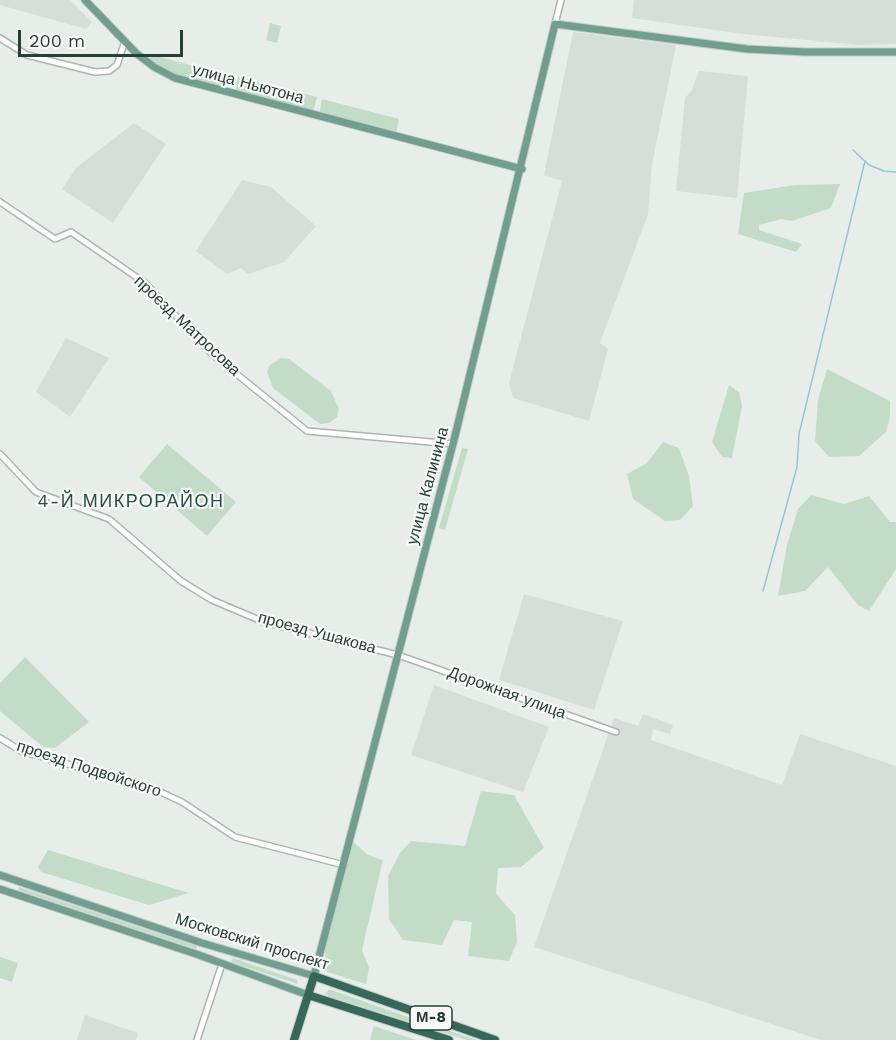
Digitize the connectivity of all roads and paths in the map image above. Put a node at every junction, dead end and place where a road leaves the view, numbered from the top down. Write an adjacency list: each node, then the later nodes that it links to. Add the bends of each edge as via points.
1 (85, 0): 5 (main road, улица Ньютона)
2 (561, 0): 3 (street, улица Калинина)
3 (555, 24): 6 (main road, via 747,49); 7 (main road, улица Калинина)
4 (0, 38): 5 (street, via 27,55 95,72 109,71 117,65)
5 (125, 40): 7 (main road, улица Ньютона, via 154,67 175,78)
6 (896, 52)
7 (522, 169): 9 (main road, улица Калинина)
8 (0, 202): 9 (street, проезд Матросова, via 55,239 71,232 145,284 213,355 308,431)
9 (453, 444): 11 (main road, улица Калинина)
10 (0, 454): 11 (street, проезд Ушакова, via 36,492 109,519 181,581 212,600 264,622)
11 (398, 655): 12 (street, Дорожная улица); 14 (main road, улица Калинина)
12 (616, 732)
13 (0, 738): 14 (street, проезд Подвойского, via 21,751 150,787 182,801 235,837)
14 (344, 866): 21 (main road, улица Калинина)
15 (0, 876): 17 (main road, Московский проспект)
16 (0, 889): 19 (main road, Московский проспект)
17 (202, 943): 18 (main road, Московский проспект); 19 (main road)
18 (227, 951): 20 (main road); 21 (main road, Московский проспект)
19 (198, 955): 20 (main road, Московский проспект)
20 (222, 964): 22 (main road, Московский проспект); 23 (street)
21 (314, 976): 22 (highway); 26 (highway, Московский проспект / М-8)
22 (308, 995): 24 (highway); 25 (highway, Московский проспект / М-8)
23 (197, 1040)
24 (294, 1040)
25 (449, 1040)
26 (495, 1040)

